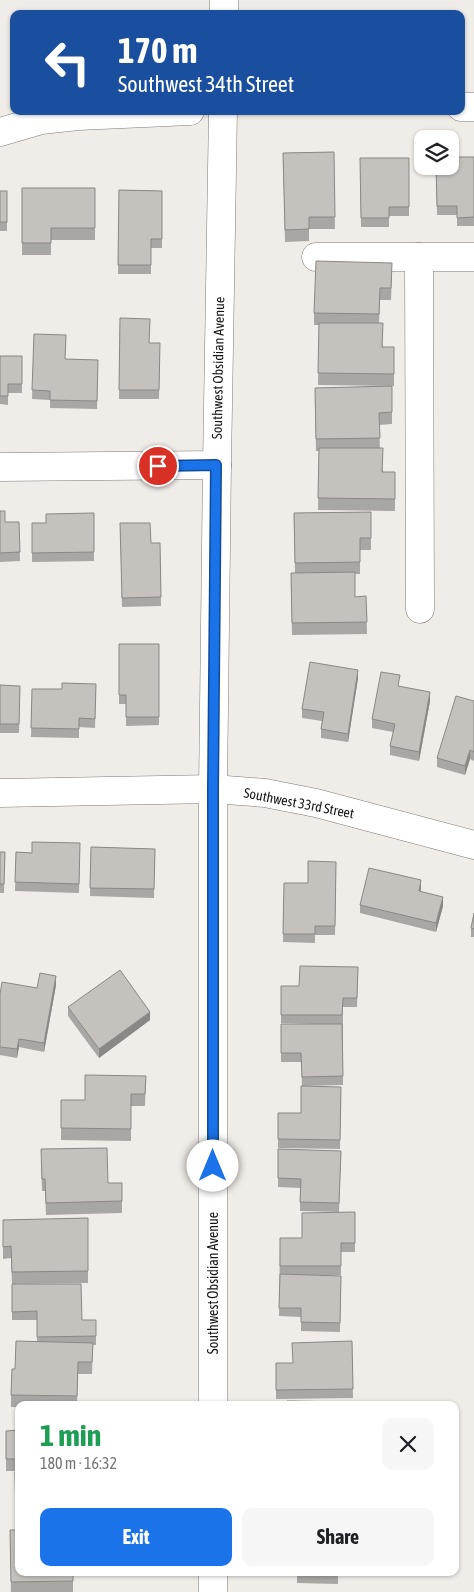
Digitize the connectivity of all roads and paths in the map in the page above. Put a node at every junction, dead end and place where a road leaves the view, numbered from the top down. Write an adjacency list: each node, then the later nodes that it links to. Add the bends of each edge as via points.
1 (100, 115): 3 (street, via 41,120)
2 (223, 115): 7 (street, Southwest Obsidian Avenue)
3 (0, 132)
4 (316, 257): 5 (street)
5 (419, 257): 6 (street); 9 (street)
6 (474, 257)
7 (216, 465): 8 (street); 10 (street, Southwest Obsidian Avenue)
8 (0, 467)
9 (420, 608)
10 (213, 789): 11 (street, Southwest 33rd Street); 12 (street, Southwest 33rd Street, via 265,793 316,803); 13 (street, Southwest Obsidian Avenue)
11 (0, 793)
12 (474, 845)
13 (213, 1401)
14 (213, 1576): 15 (street)
15 (213, 1592)

